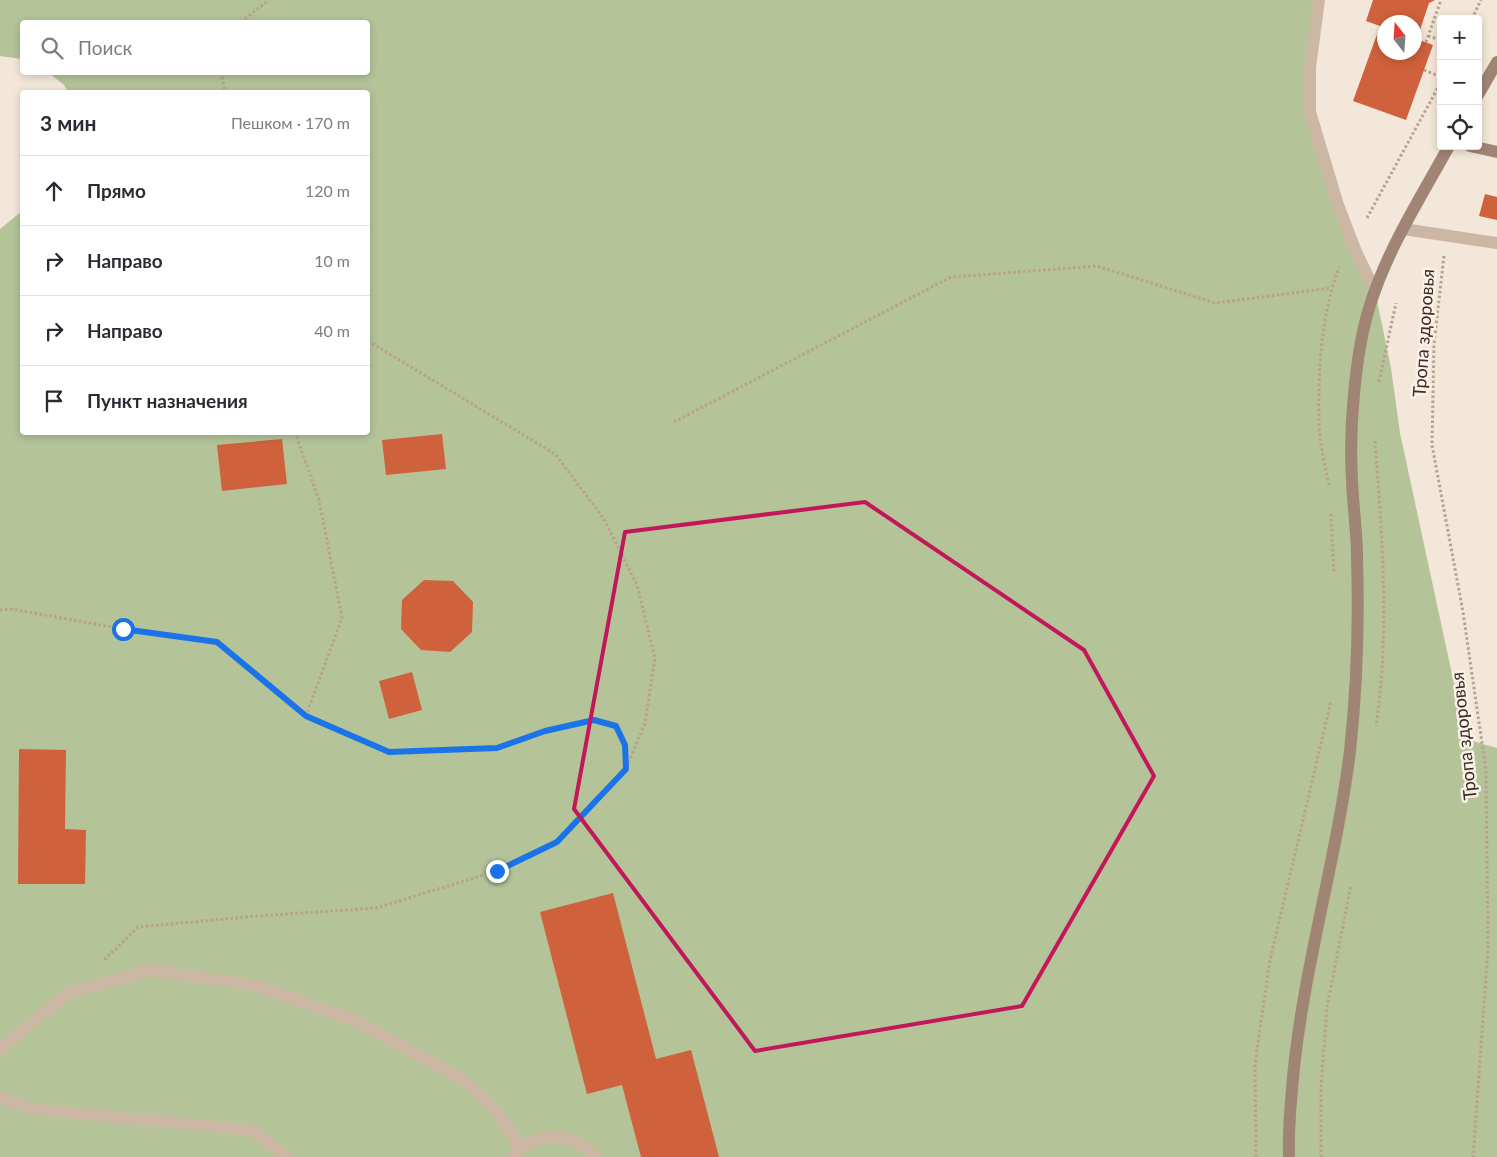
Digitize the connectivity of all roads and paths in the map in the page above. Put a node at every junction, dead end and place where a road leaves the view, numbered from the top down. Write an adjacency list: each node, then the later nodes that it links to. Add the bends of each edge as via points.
1 (268, 0): 6 (path)
2 (1319, 0): 26 (lane, via 1310,67 1310,112 1338,205)
3 (1441, 0): 7 (path)
4 (1481, 0): 5 (path)
5 (1474, 15)
6 (243, 20)
7 (1428, 36): 8 (path); 9 (path)
8 (1437, 39)
9 (1426, 42)
10 (1497, 62): 14 (main road)
11 (1424, 70): 13 (path)
12 (222, 75): 16 (path)
13 (1437, 75)
14 (1482, 88)
15 (1437, 89): 20 (path)
16 (225, 90)
17 (1482, 149): 19 (main road)
18 (1447, 150): 21 (main road)
19 (1497, 152)
20 (1367, 218)
21 (1403, 229): 22 (lane); 26 (main road)
22 (1497, 243)
23 (1444, 255): 45 (path, Тропа здоровья, via 1434,344 1432,445 1463,612 1486,771 1488,948)
24 (1340, 265): 25 (path)
25 (1331, 288): 28 (path, via 1215,303 1097,266 951,276); 30 (path, via 1324,320 1319,423)
26 (1375, 292): 44 (main road, via 1365,324 1355,397 1352,477 1357,558 1357,677 1334,846 1296,1039)
27 (370, 343): 36 (path, via 555,454 604,518 637,585 655,658 645,723)
28 (674, 422)
29 (296, 435): 35 (path, via 319,500 342,618)
30 (1329, 488)
31 (1330, 507): 32 (path)
32 (1334, 577)
33 (0, 610): 35 (path, via 11,609 217,642)
34 (1331, 699): 43 (path, via 1270,960 1256,1064)
35 (306, 716): 36 (path, via 389,752 497,748 545,731 594,720 616,726 625,745)
36 (626, 769): 37 (path, via 557,842 497,871 376,908 138,927)
37 (96, 966)
38 (0, 1049): 40 (lane, via 68,993 151,970 257,986 356,1021 464,1080 498,1114)
39 (0, 1098): 41 (lane, via 33,1109 252,1130)
40 (517, 1152): 42 (lane, via 539,1139 559,1137 579,1142)
41 (287, 1157)
42 (595, 1157)
43 (1256, 1157)
44 (1289, 1157)
45 (1473, 1157)

